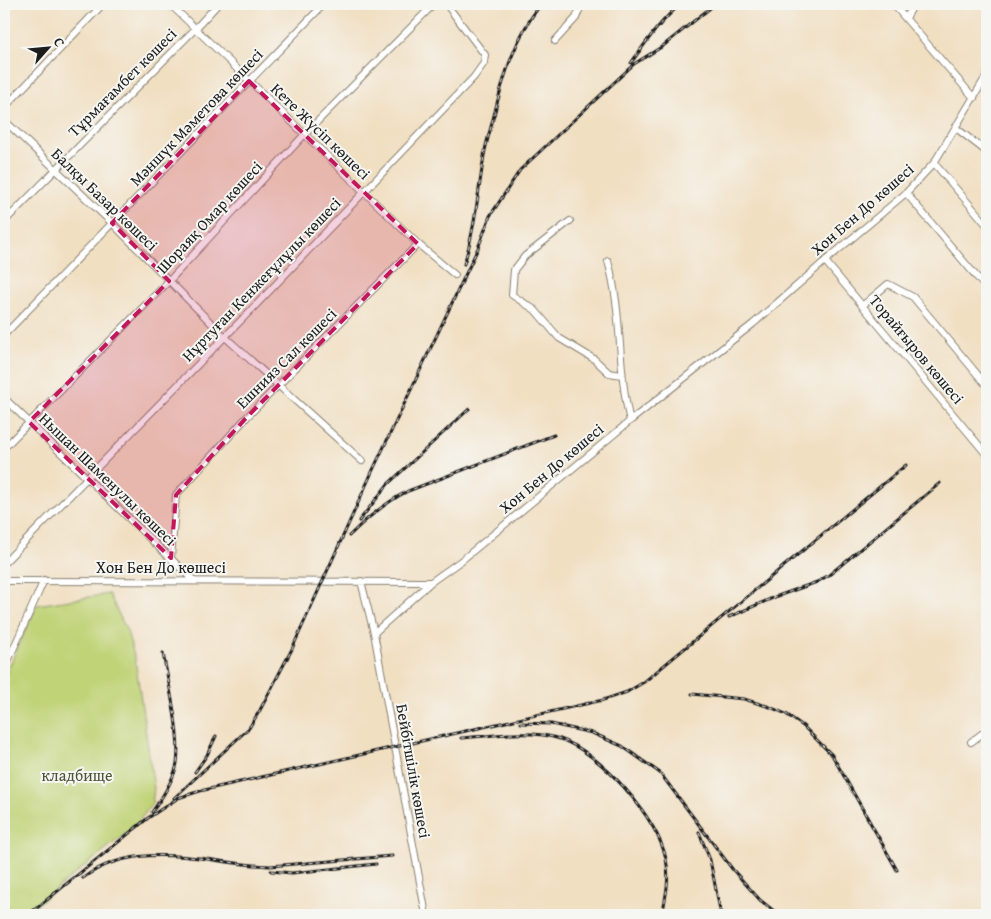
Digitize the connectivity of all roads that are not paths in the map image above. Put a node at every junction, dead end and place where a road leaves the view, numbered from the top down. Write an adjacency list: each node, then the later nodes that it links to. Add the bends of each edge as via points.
1 (103, 4): 16 (street)
2 (170, 4): 11 (street, Кете Жүсіп көшесі)
3 (218, 4): 11 (street, Тұрмағамбет көшесі)
4 (324, 4): 14 (street, Мәншүк Мәметова көшесі)
5 (434, 4): 19 (street, Шораяқ Омар көшесі)
6 (446, 4): 23 (street, Нұртуған Кенжеғұлұлы көшесі, via 485,55 484,63)
7 (585, 4): 12 (street)
8 (893, 4): 10 (street)
9 (914, 4): 10 (street)
10 (906, 18): 15 (street)
11 (195, 29): 14 (street, Кете Жүсіп көшесі); 22 (street, Тұрмағамбет көшесі)
12 (555, 41)
13 (987, 76): 15 (street, Хон Бен До көшесі)
14 (249, 81): 19 (street, Кете Жүсіп көшесі); 27 (street, Мәншүк Мәметова көшесі)
15 (974, 98): 18 (street, Хон Бен До көшесі)
16 (4, 108)
17 (4, 120): 22 (street, Балқы Базар көшесі)
18 (956, 128): 20 (street); 21 (street, Хон Бен До көшесі)
19 (305, 134): 23 (street, Кете Жүсіп көшесі); 33 (street, Шораяқ Омар көшесі)
20 (987, 152)
21 (934, 162): 24 (street, Хон Бен До көшесі); 28 (street)
22 (55, 169): 26 (street, Тұрмағамбет көшесі); 27 (street, Балқы Базар көшесі)
23 (364, 192): 29 (street, Кете Жүсіп көшесі); 37 (street, Нұртуған Кенжеғұлұлы көшесі)
24 (906, 193): 31 (street, Хон Бен До көшесі); 34 (street)
25 (570, 221): 38 (street, via 525,256 514,270 512,295 535,310 560,338 594,359 609,373)
26 (4, 222)
27 (112, 223): 33 (street, Балқы Базар көшесі); 36 (street, Мәншүк Мәметова көшесі)
28 (987, 225)
29 (418, 244): 32 (street, Кете Жүсіп көшесі); 39 (street, Ешнияз Сал көшесі)
30 (608, 261): 38 (street, via 613,279)
31 (825, 261): 35 (street, Торайғыров көшесі); 43 (street, Хон Бен До көшесі, via 753,324)
32 (455, 275)
33 (169, 281): 37 (street, Балқы Базар көшесі); 42 (street, Шораяқ Омар көшесі)
34 (987, 289)
35 (862, 306): 40 (street, via 888,284 913,297); 45 (street, Торайғыров көшесі)
36 (4, 335)
37 (224, 336): 39 (street, Балқы Базар көшесі); 47 (street, Нұртуған Кенжеғұлұлы көшесі)
38 (622, 375): 43 (street)
39 (278, 385): 46 (street, Балқы Базар көшесі); 48 (street, Ешнияз Сал көшесі, via 176,495)
40 (987, 386)
41 (4, 398): 42 (street, Нышан Шаменулы көшесі)
42 (29, 422): 44 (street, Шораяқ Омар көшесі); 47 (street, Нышан Шаменулы көшесі)
43 (630, 422): 54 (street, Хон Бен До көшесі)
44 (4, 448)
45 (987, 455)
46 (362, 461)
47 (87, 478): 48 (street, Нышан Шаменулы көшесі); 49 (street, Нұртуған Кенжеғұлұлы көшесі)
48 (170, 558): 52 (street, Нышан Шаменулы көшесі)
49 (4, 562)
50 (44, 580): 51 (street, Хон Бен До көшесі); 52 (street, Хон Бен До көшесі); 56 (street)
51 (4, 581)
52 (194, 581): 53 (street, Хон Бен До көшесі)
53 (361, 581): 54 (street, Хон Бен До көшесі); 55 (street, Бейбітшілік көшесі)
54 (431, 582): 55 (street)
55 (374, 633): 59 (street, Бейбітшілік көшесі)
56 (4, 670)
57 (987, 730): 58 (street)
58 (971, 742)
59 (426, 915)

